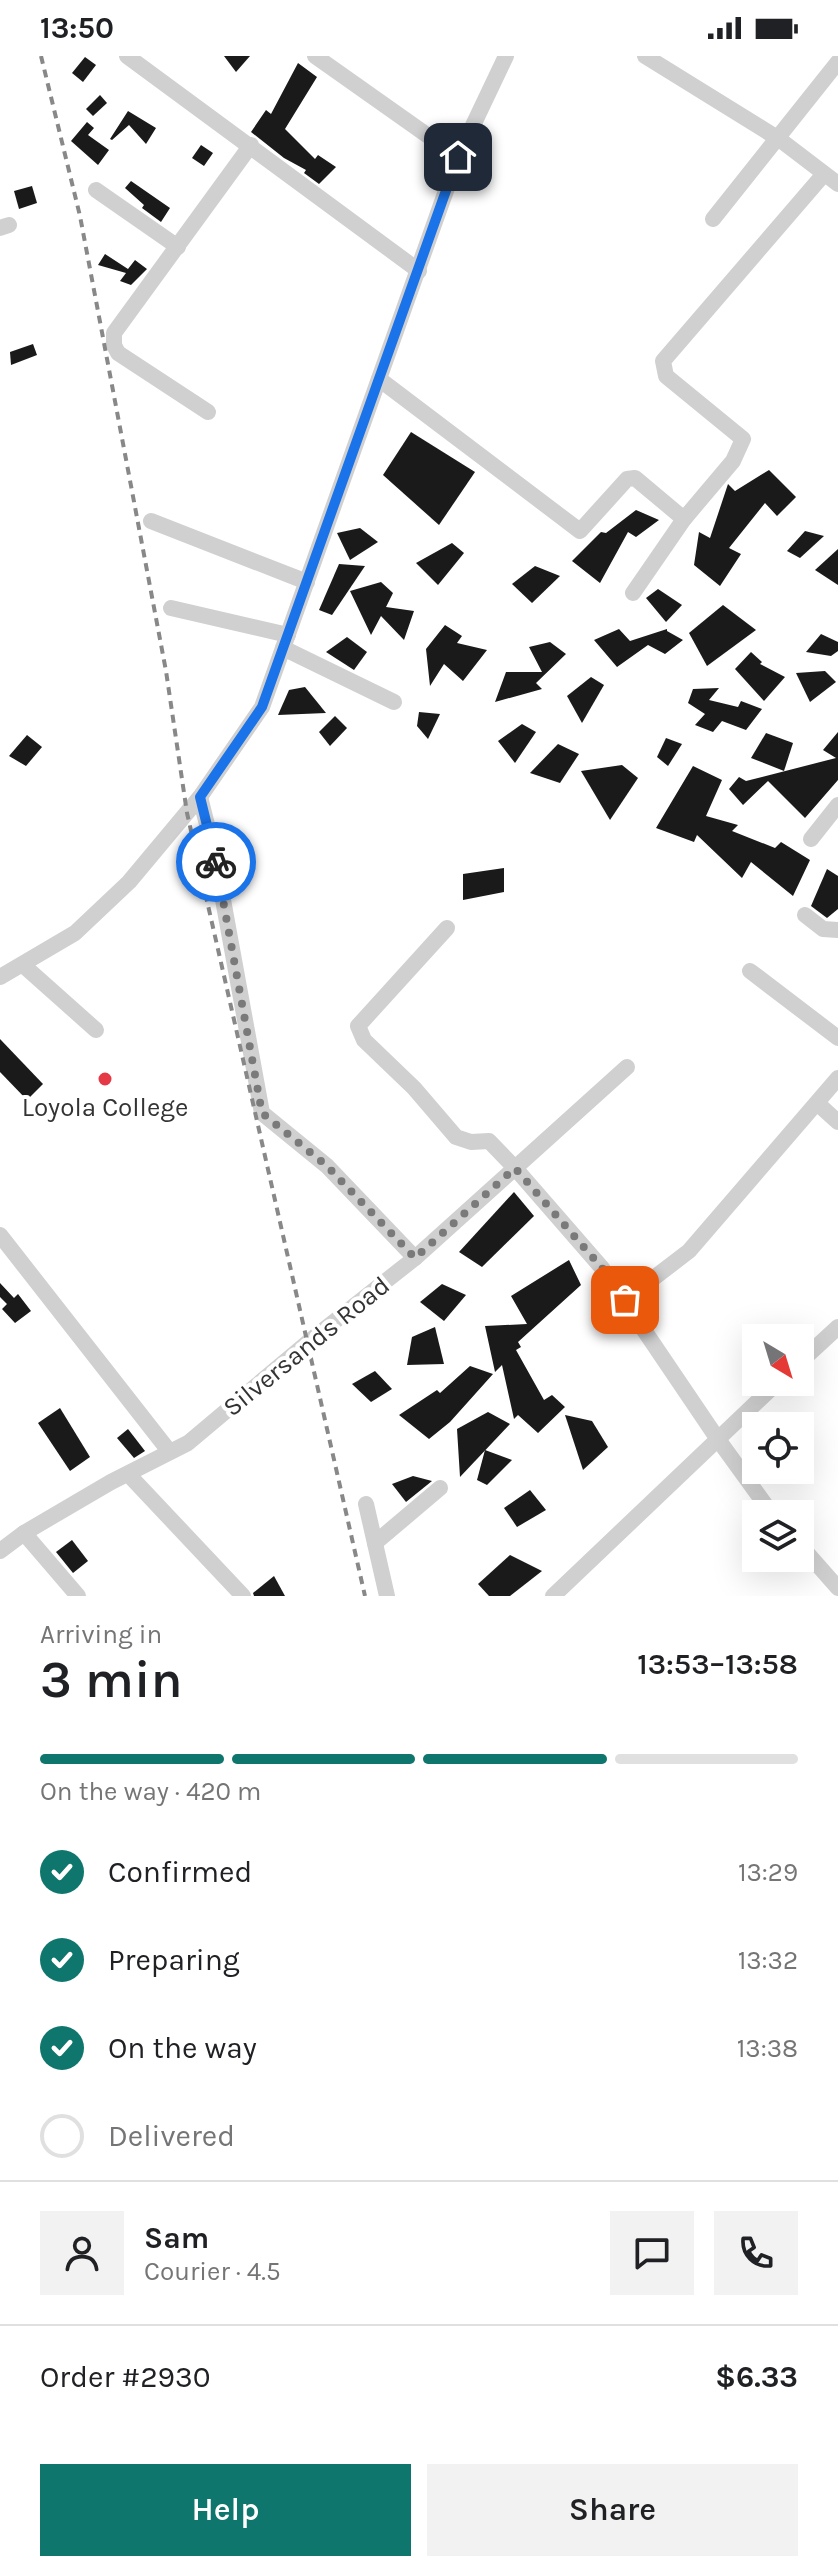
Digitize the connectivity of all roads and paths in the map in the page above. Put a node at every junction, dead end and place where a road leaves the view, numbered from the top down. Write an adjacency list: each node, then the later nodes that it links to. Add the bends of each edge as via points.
1 (127, 56): 7 (street)
2 (315, 56): 8 (street)
3 (506, 56): 8 (street)
4 (645, 56): 6 (street)
5 (838, 62): 6 (street)
6 (779, 139): 9 (street); 11 (street)
7 (251, 145): 12 (street); 13 (street)
8 (458, 157): 13 (street)
9 (831, 179): 16 (street, via 663,361 666,376 743,439 733,461)
10 (96, 190): 12 (street)
11 (713, 219)
12 (178, 247): 15 (street, via 117,328 114,345 118,353)
13 (419, 271): 14 (street)
14 (379, 379): 16 (street, via 580,531 627,479 635,478); 18 (street)
15 (208, 412)
16 (684, 519): 19 (street)
17 (151, 521): 18 (street)
18 (307, 582): 21 (street)
19 (633, 593)
20 (171, 608): 21 (street)
21 (286, 641): 22 (street); 23 (street, via 262,707)
22 (394, 702)
23 (200, 797): 29 (street, via 129,882 75,933); 40 (street, via 262,1113 327,1166)
24 (838, 805): 25 (street)
25 (811, 839)
26 (805, 915): 28 (street, via 823,929)
27 (447, 928): 38 (street, via 358,1026 364,1040 456,1137 489,1141)
28 (838, 930)
29 (23, 965): 31 (street); 32 (street)
30 (750, 971): 33 (street)
31 (0, 977)
32 (96, 1030)
33 (838, 1038)
34 (627, 1067): 38 (street, Silversands Road)
35 (838, 1078): 36 (street)
36 (817, 1103): 37 (street); 41 (street, via 689,1251)
37 (838, 1122)
38 (515, 1168): 40 (street, Silversands Road); 41 (street)
39 (0, 1235): 46 (street)
40 (415, 1258): 46 (street, Silversands Road, via 188,1443)
41 (625, 1300): 45 (street)
42 (838, 1327): 43 (street)
43 (814, 1349)
44 (763, 1396): 45 (street)
45 (717, 1438): 49 (street); 59 (street)
46 (169, 1451): 47 (street, Silversands Road)
47 (128, 1474): 51 (street, Silversands Road); 57 (street)
48 (440, 1488): 52 (street)
49 (762, 1500)
50 (366, 1504): 52 (street)
51 (24, 1533): 53 (street, Silversands Road); 56 (street)
52 (375, 1543): 58 (street)
53 (0, 1551)
54 (814, 1561): 55 (street)
55 (838, 1588)
56 (78, 1596)
57 (243, 1596)
58 (387, 1596)
59 (553, 1596)

